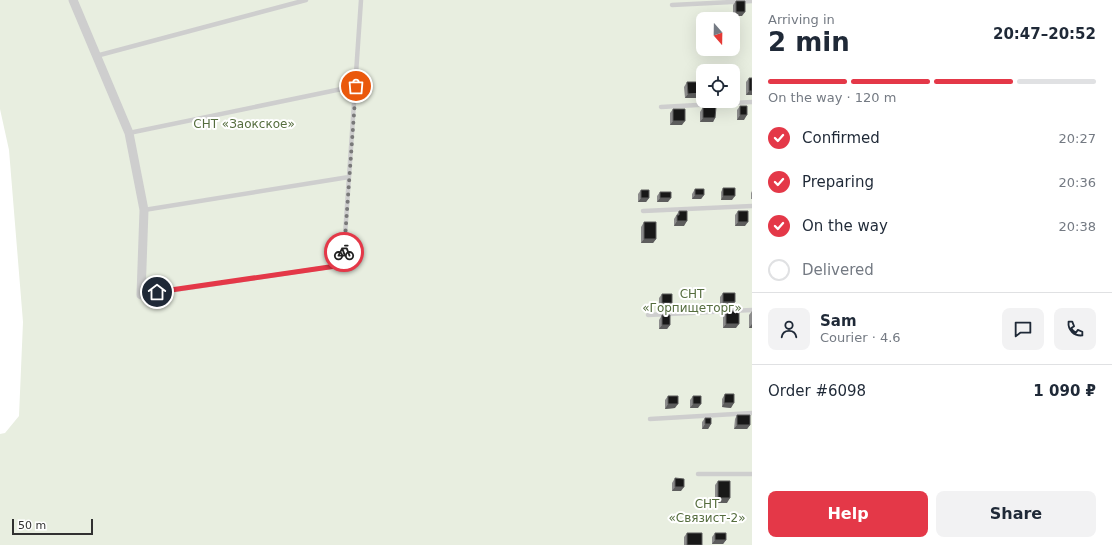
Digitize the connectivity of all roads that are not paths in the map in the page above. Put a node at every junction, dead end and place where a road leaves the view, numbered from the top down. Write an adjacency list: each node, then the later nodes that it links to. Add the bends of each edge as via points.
1 (73, 0): 6 (street)
2 (306, 0): 6 (lane)
3 (362, 0): 7 (lane)
4 (752, 1): 5 (lane)
5 (672, 5)
6 (96, 56): 10 (street)
7 (356, 86): 10 (lane); 11 (lane)
8 (752, 102): 9 (lane)
9 (661, 107)
10 (129, 133): 13 (street)
11 (349, 177): 13 (lane); 15 (lane, via 343,265)
12 (752, 206): 14 (lane)
13 (144, 210): 15 (street)
14 (643, 211)
15 (141, 294)
16 (752, 310): 17 (lane)
17 (648, 315)
18 (752, 413): 19 (lane)
19 (650, 419)
20 (698, 474): 21 (lane)
21 (752, 474)

